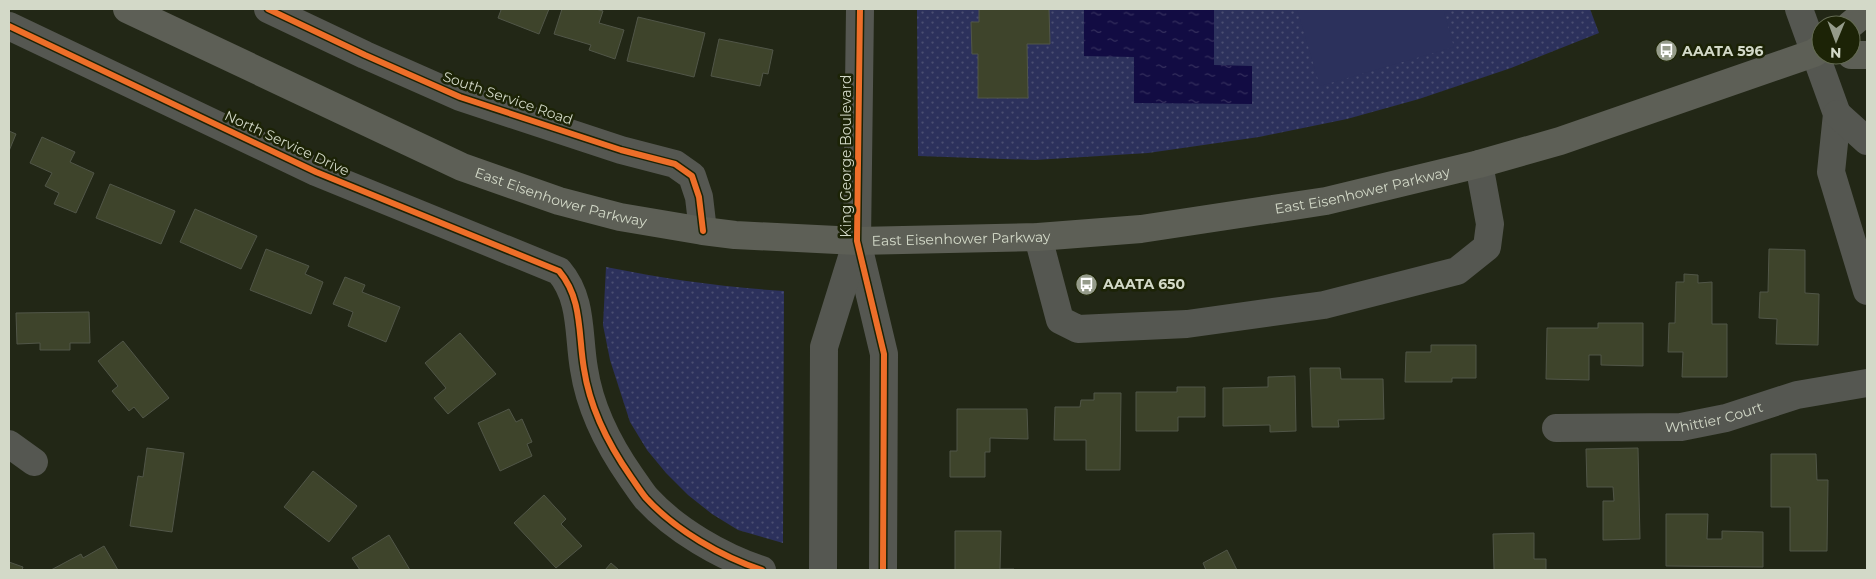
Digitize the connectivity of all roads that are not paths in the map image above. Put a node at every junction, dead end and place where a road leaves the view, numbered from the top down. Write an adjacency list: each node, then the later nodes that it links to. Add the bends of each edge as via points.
1 (127, 9): 12 (main road, East Eisenhower Parkway, via 462,166 559,201 607,214)
2 (268, 9): 12 (street, South Service Road, via 460,97 621,150 675,164 692,176 699,197)
3 (860, 9): 14 (street, King George Boulevard)
4 (1799, 9): 6 (street)
5 (9, 26): 20 (street, North Service Drive, via 316,172 559,271 575,297 590,398 621,463 646,498 678,526 718,552)
6 (1811, 35)
7 (1811, 55): 11 (main road, East Eisenhower Parkway)
8 (1823, 65): 9 (street)
9 (1837, 114): 10 (street); 15 (street, via 1831,172)
10 (1867, 141)
11 (1480, 164): 13 (main road, East Eisenhower Parkway, via 1326,201 1141,229); 13 (street, via 1490,224 1487,247 1457,271 1324,305 1187,324 1078,329 1060,320)
12 (703, 232): 14 (main road, East Eisenhower Parkway)
13 (1038, 237): 14 (main road, East Eisenhower Parkway)
14 (858, 241): 21 (street, King George Boulevard, via 824,347); 22 (street, King George Boulevard, via 884,354)
15 (1867, 291)
16 (1867, 383): 17 (street, Whittier Court, via 1796,395 1726,418 1681,427)
17 (1556, 428)
18 (9, 444): 19 (street)
19 (34, 462)
20 (762, 570)
21 (823, 570)
22 (883, 570)

